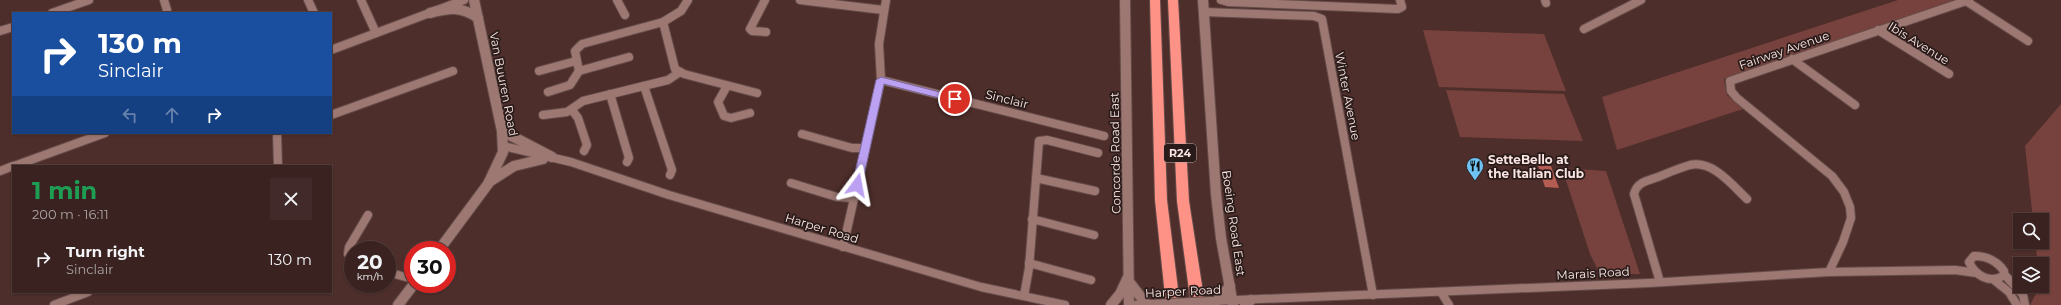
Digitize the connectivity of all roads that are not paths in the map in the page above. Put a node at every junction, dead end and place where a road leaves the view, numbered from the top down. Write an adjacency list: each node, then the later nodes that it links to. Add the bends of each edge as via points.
1 (89, 0): 24 (street)
2 (164, 0): 22 (street)
3 (308, 0): 25 (street)
4 (361, 0): 36 (street)
5 (464, 0): 27 (street)
6 (474, 0): 29 (main road, Van Buuren Road)
7 (617, 0): 28 (street)
8 (688, 0): 30 (street, via 681,11)
9 (765, 0): 35 (street, via 750,29)
10 (800, 0): 23 (street)
11 (886, 0): 23 (street)
12 (1125, 0): 92 (main road, Concorde Road East)
13 (1155, 0): 112 (highway, R24, via 1161,200)
14 (1173, 0): 113 (highway, R24, via 1183,201)
15 (1203, 0): 26 (main road, Boeing Road East)
16 (1222, 0): 20 (street)
17 (1400, 0): 21 (street, via 1402,7 1398,10)
18 (1641, 0): 32 (street)
19 (1967, 0): 33 (street, Fairway Avenue); 37 (street)
20 (1283, 2): 21 (street)
21 (1343, 3)
22 (167, 10)
23 (883, 10): 47 (street, via 879,44)
24 (55, 12)
25 (314, 12)
26 (1204, 12): 96 (main road, Boeing Road East, via 1216,194); 100 (street, Winter Avenue, via 1314,16 1322,19)
27 (430, 13): 29 (main road, via 462,8); 36 (street)
28 (624, 15)
29 (478, 18): 58 (main road, Van Buuren Road)
30 (663, 22): 39 (street, via 589,40); 45 (street, via 674,65)
31 (12, 27): 34 (street)
32 (1584, 29)
33 (1878, 30): 41 (street, Fairway Avenue); 46 (street, Ibis Avenue)
34 (0, 31)
35 (766, 32)
36 (376, 34): 38 (street)
37 (2028, 41)
38 (332, 50)
39 (576, 57): 43 (street); 44 (street)
40 (629, 58): 44 (street)
41 (1792, 59): 53 (street); 89 (street, Fairway Avenue, via 1730,81 1729,86 1737,98 1841,186 1851,213 1839,253)
42 (453, 71): 56 (street)
43 (539, 71)
44 (580, 71): 50 (street, via 570,85)
45 (680, 72): 48 (street, via 668,80); 49 (street)
46 (1948, 74)
47 (881, 80): 62 (street, Sinclair); 63 (street)
48 (644, 86): 52 (street); 73 (street, via 672,170)
49 (727, 86): 51 (street); 55 (street, via 718,102 724,116 731,118)
50 (548, 92)
51 (757, 93)
52 (610, 94): 54 (street, via 583,101); 68 (street, via 629,158)
53 (1854, 105)
54 (572, 110): 57 (street); 65 (street, via 578,118 585,138 587,145)
55 (750, 113)
56 (332, 115)
57 (543, 115)
58 (502, 131): 64 (main road, Van Buuren Road); 67 (main road)
59 (102, 134): 69 (street)
60 (279, 134): 70 (street)
61 (802, 134): 63 (street, via 852,148)
62 (1104, 136)
63 (865, 148): 78 (street)
64 (503, 149): 67 (street, Harper Road); 76 (main road, Van Buuren Road)
65 (584, 151)
66 (1098, 152): 74 (street, via 1041,140)
67 (548, 158): 76 (main road, via 513,165); 85 (street, Harper Road, via 576,164)
68 (627, 162)
69 (17, 165)
70 (278, 165)
71 (12, 167): 72 (street)
72 (0, 171)
73 (670, 176)
74 (1036, 178): 77 (street); 81 (street)
75 (791, 183): 78 (street, via 837,197)
76 (488, 184): 84 (main road, Van Buuren Road)
77 (1095, 191)
78 (854, 198): 85 (street)
79 (1747, 199): 95 (street, via 1717,171 1696,164 1636,187 1634,194)
80 (368, 215): 83 (street)
81 (1032, 219): 82 (street); 86 (street)
82 (1094, 235)
83 (353, 241)
84 (446, 241)
85 (843, 247): 101 (street, Harper Road)
86 (1029, 262): 93 (street); 101 (street)
87 (1969, 262): 88 (street, Marais Road); 90 (street); 91 (street, Marais Road, via 1974,256 1988,258 1999,265)
88 (1955, 270): 89 (street, Marais Road); 90 (street, Marais Road)
89 (1829, 272): 95 (street, Marais Road)
90 (1977, 273): 94 (street, Marais Road)
91 (2004, 274): 94 (street); 116 (street, via 2023,295)
92 (1129, 278): 108 (main road); 109 (main road, Concorde Road East); 111 (main road, via 1137,294)
93 (1091, 280)
94 (1994, 280): 115 (street, Marais Road, via 2009,292)
95 (1660, 282): 97 (street, Marais Road)
96 (1230, 286): 102 (main road); 104 (main road, Boeing Road East)
97 (1441, 292): 100 (street, Marais Road); 114 (street)
98 (407, 293): 106 (main road)
99 (75, 294): 105 (street)
100 (1373, 295): 103 (street, Marais Road)
101 (1024, 296): 107 (street, Harper Road)
102 (1216, 302): 104 (street, Harper Road); 111 (street, Harper Road, bridge)
103 (1248, 302): 104 (street, Marais Road)
104 (1233, 303)
105 (54, 305)
106 (398, 305)
107 (1065, 305)
108 (1111, 305)
109 (1129, 305)
110 (1135, 305): 111 (street, Harper Road)
111 (1147, 305)
112 (1173, 305)
113 (1198, 305)
114 (1449, 305)
115 (2017, 305)
116 (2025, 305)

